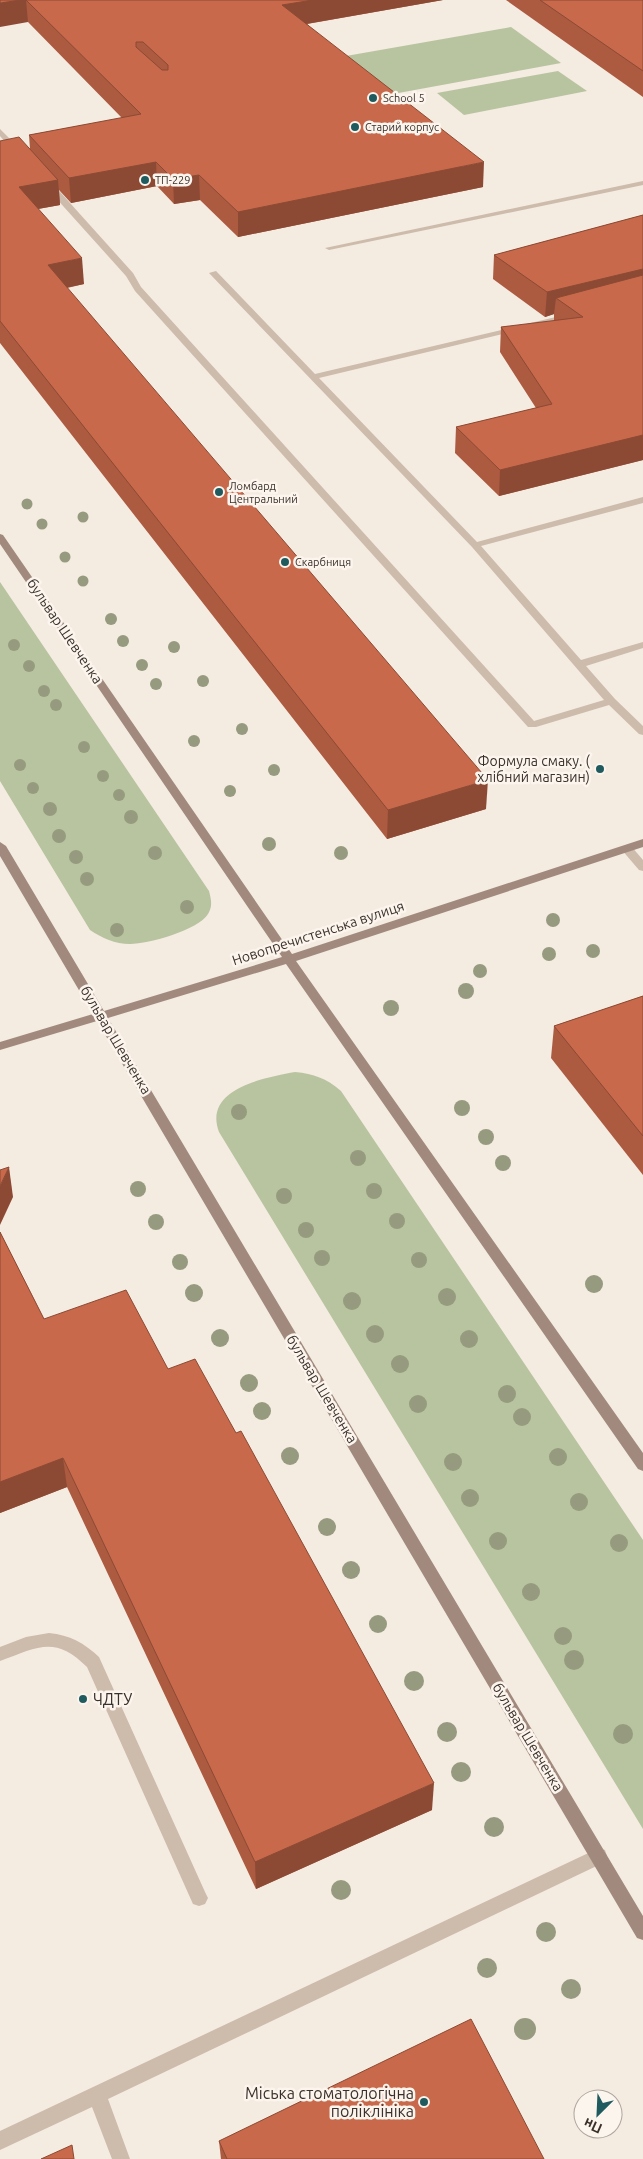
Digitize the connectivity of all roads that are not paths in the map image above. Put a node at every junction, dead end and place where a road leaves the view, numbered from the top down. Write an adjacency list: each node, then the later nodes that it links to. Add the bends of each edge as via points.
1 (0, 131): 2 (lane)
2 (26, 160)
3 (39, 174): 14 (lane, via 130,275 132,283 532,725)
4 (643, 183): 5 (lane)
5 (329, 248)
6 (213, 274): 8 (lane)
7 (577, 313): 8 (lane)
8 (313, 377): 11 (lane)
9 (643, 500): 11 (lane)
10 (0, 537): 20 (main road, бульвар Шевченка)
11 (475, 545): 13 (lane)
12 (643, 645): 13 (lane)
13 (580, 664): 14 (lane)
14 (611, 701): 15 (lane)
15 (643, 732)
16 (643, 843): 18 (main road, Новопречистенська вулиця)
17 (0, 846): 21 (main road, бульвар Шевченка)
18 (627, 849): 19 (lane); 20 (main road, Новопречистенська вулиця)
19 (643, 867)
20 (289, 959): 21 (main road, Новопречистенська вулиця); 23 (main road, бульвар Шевченка)
21 (101, 1016): 22 (main road, Новопречистенська вулиця); 25 (main road, бульвар Шевченка)
22 (0, 1046)
23 (643, 1465)
24 (0, 1654): 26 (lane, via 30,1642 48,1639 67,1641 93,1662)
25 (598, 1856): 27 (main road, бульвар Шевченка); 28 (lane)
26 (199, 1898)
27 (643, 1932)
28 (97, 2095): 29 (lane); 30 (lane)
29 (0, 2141)
30 (121, 2159)

